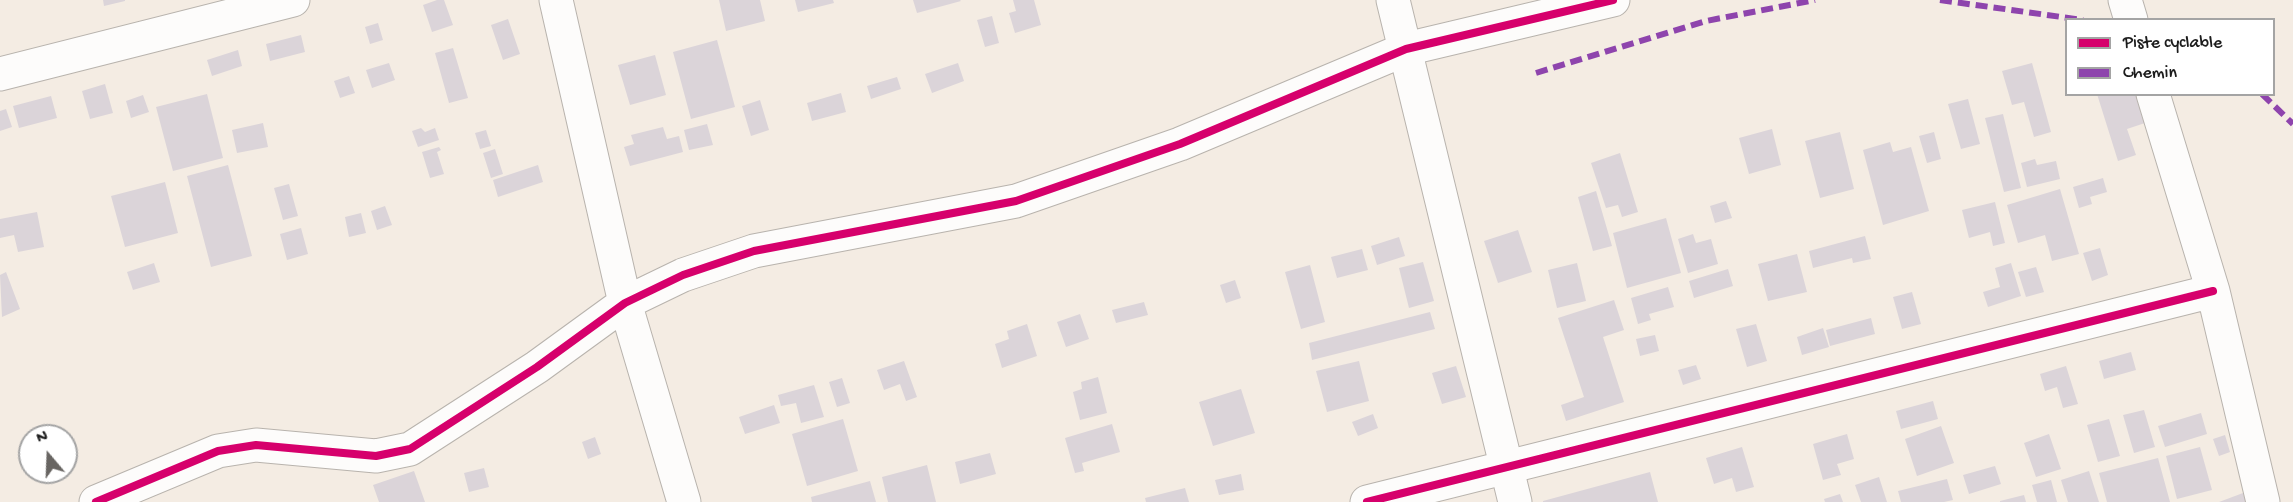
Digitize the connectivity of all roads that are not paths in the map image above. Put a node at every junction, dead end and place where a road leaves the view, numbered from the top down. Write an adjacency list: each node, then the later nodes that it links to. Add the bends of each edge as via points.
1 (556, 0): 11 (street)
2 (1393, 0): 7 (street)
3 (1613, 0): 7 (street)
4 (2125, 0): 6 (street)
5 (278, 2): 8 (street)
6 (2130, 18)
7 (1406, 49): 11 (street, via 1180,144 1017,201 754,251 683,274); 12 (street)
8 (0, 74)
9 (2154, 96): 10 (street)
10 (2213, 291): 12 (street); 17 (street)
11 (625, 303): 13 (street, via 537,367 410,449 376,456 256,445 218,451); 14 (street)
12 (1506, 468): 15 (street); 16 (street)
13 (96, 502)
14 (684, 502)
15 (1367, 502)
16 (1515, 502)
17 (2263, 502)

